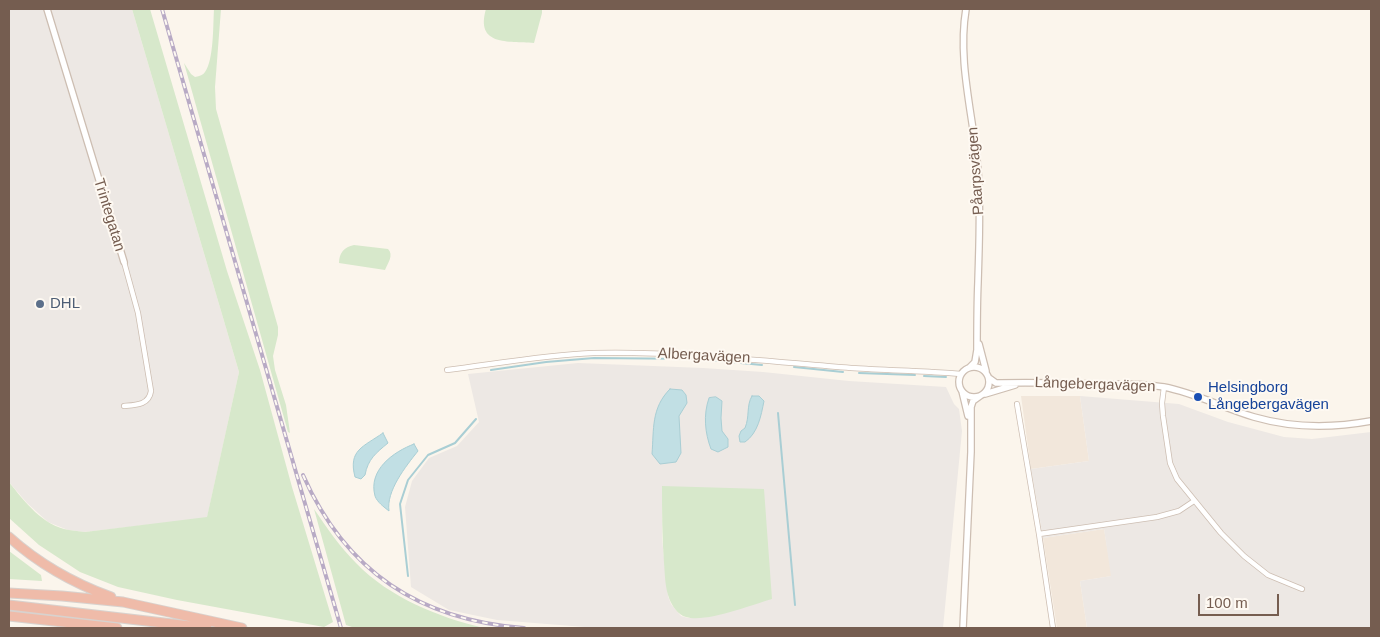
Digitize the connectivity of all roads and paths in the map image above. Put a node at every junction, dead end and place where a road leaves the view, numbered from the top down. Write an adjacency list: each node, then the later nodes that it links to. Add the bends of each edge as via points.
1 (47, 9): 3 (street, Trintegatan)
2 (966, 9): 4 (street, Påarpsvägen, via 963,56 980,192)
3 (124, 262): 14 (street, Trintegatan, via 138,313 151,391 144,403)
4 (977, 334): 5 (street, Påarpsvägen, via 976,358); 8 (street, Påarpsvägen)
5 (970, 368): 7 (street); 8 (street, via 979,368)
6 (447, 370): 7 (street, Albergavägen, via 545,357 629,353)
7 (961, 374): 11 (street)
8 (987, 375): 9 (street, Långebergavägen, via 997,383); 12 (street, via 989,385)
9 (1026, 383): 10 (street, Långebergavägen); 12 (street, Långebergavägen)
10 (1164, 387): 15 (street, Långebergavägen, via 1277,422 1322,426); 17 (street, Långebergavägen, via 1163,416 1170,463 1176,480)
11 (961, 389): 12 (street, via 969,396); 16 (street)
12 (981, 395): 16 (street, via 972,403)
13 (1018, 404): 18 (street)
14 (124, 406)
15 (1371, 421)
16 (970, 424): 28 (street)
17 (1194, 501): 18 (street, via 1180,511 1157,517); 20 (street, Långebergavägen, via 1244,556 1268,575)
18 (1038, 534): 29 (street)
19 (9, 537): 22 (highway, via 54,571)
20 (1302, 590)
21 (9, 592): 22 (highway)
22 (123, 602): 27 (highway)
23 (9, 605): 26 (highway)
24 (9, 616): 25 (highway)
25 (117, 628)
26 (208, 628)
27 (242, 628)
28 (963, 628)
29 (1053, 628)

